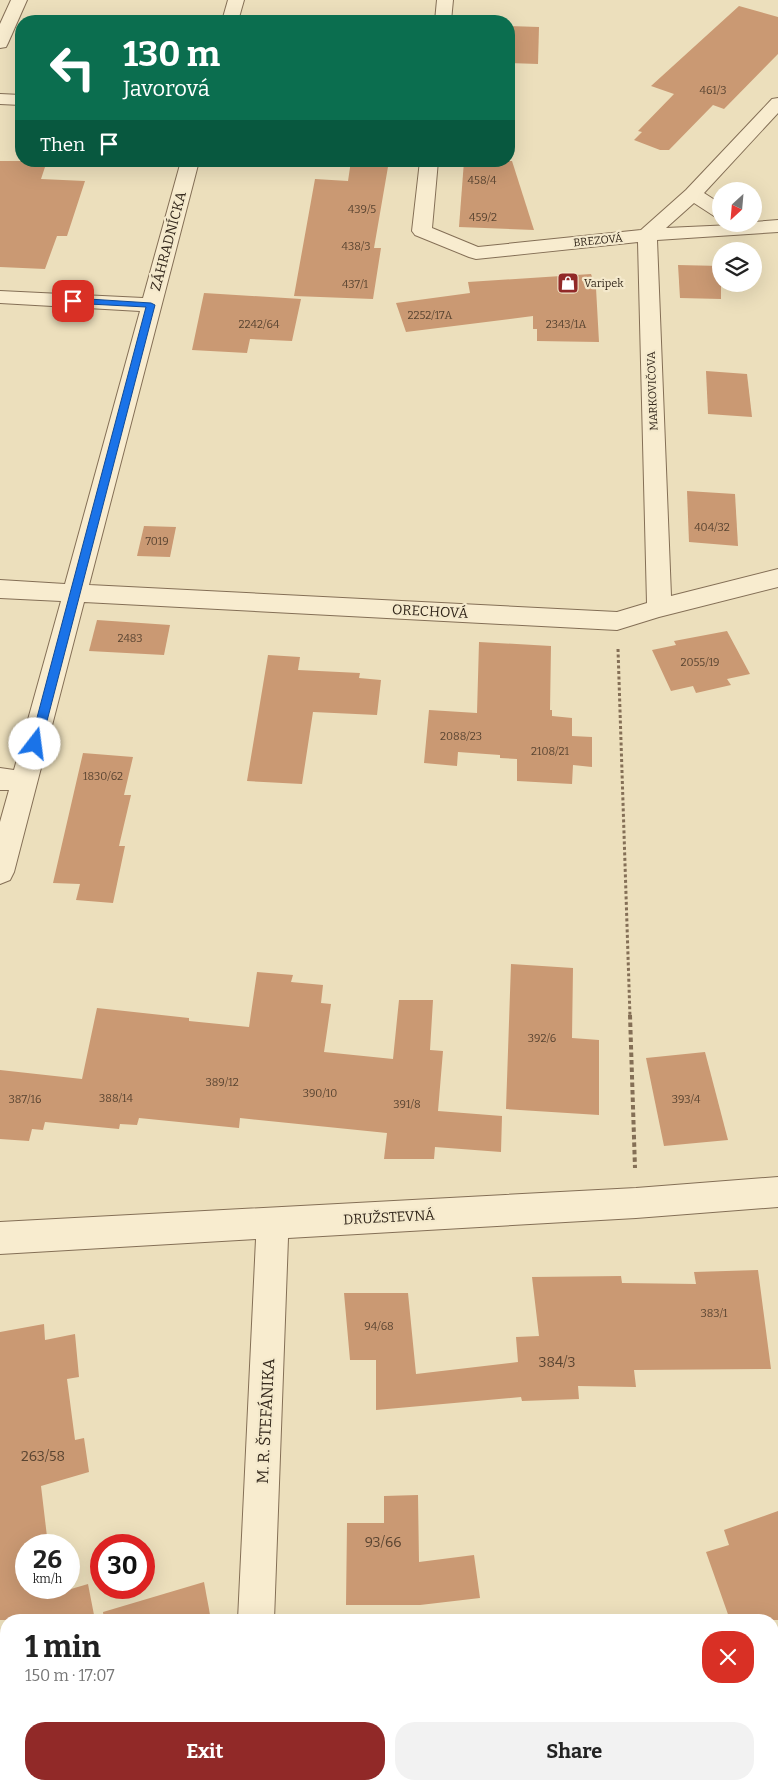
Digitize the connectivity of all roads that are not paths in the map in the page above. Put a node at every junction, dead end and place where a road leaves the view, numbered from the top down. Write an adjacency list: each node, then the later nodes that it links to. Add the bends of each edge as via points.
1 (19, 0): 6 (street)
2 (236, 0): 4 (street)
3 (445, 0): 5 (street)
4 (232, 15)
5 (444, 15)
6 (0, 43)
7 (0, 99): 8 (street)
8 (15, 100)
9 (778, 103): 12 (street)
10 (188, 167): 19 (street, ZÁHRADNÍCKA)
11 (428, 167): 17 (street, BREZOVÁ, via 422,232 476,253)
12 (693, 194): 13 (street); 17 (street)
13 (712, 206)
14 (762, 226): 15 (street, BREZOVÁ)
15 (778, 226)
16 (712, 229): 17 (street, BREZOVÁ)
17 (647, 236): 23 (street, MARKOVIČOVA)
18 (0, 297): 19 (street)
19 (151, 305): 22 (street, ZÁHRADNÍCKA)
20 (778, 578): 23 (street, ORECHOVÁ)
21 (0, 589): 22 (street, ORECHOVÁ)
22 (76, 594): 23 (street, ORECHOVÁ, via 617,621); 24 (street, ZÁHRADNÍCKA)
23 (659, 608)
24 (13, 780): 25 (street, ZÁHRADNÍCKA)
25 (0, 872)
26 (778, 1192): 27 (street, DRUŽSTEVNÁ)
27 (273, 1223): 28 (street, DRUŽSTEVNÁ); 29 (street, M. R. ŠTEFÁNIKA)
28 (0, 1238)
29 (256, 1614)

